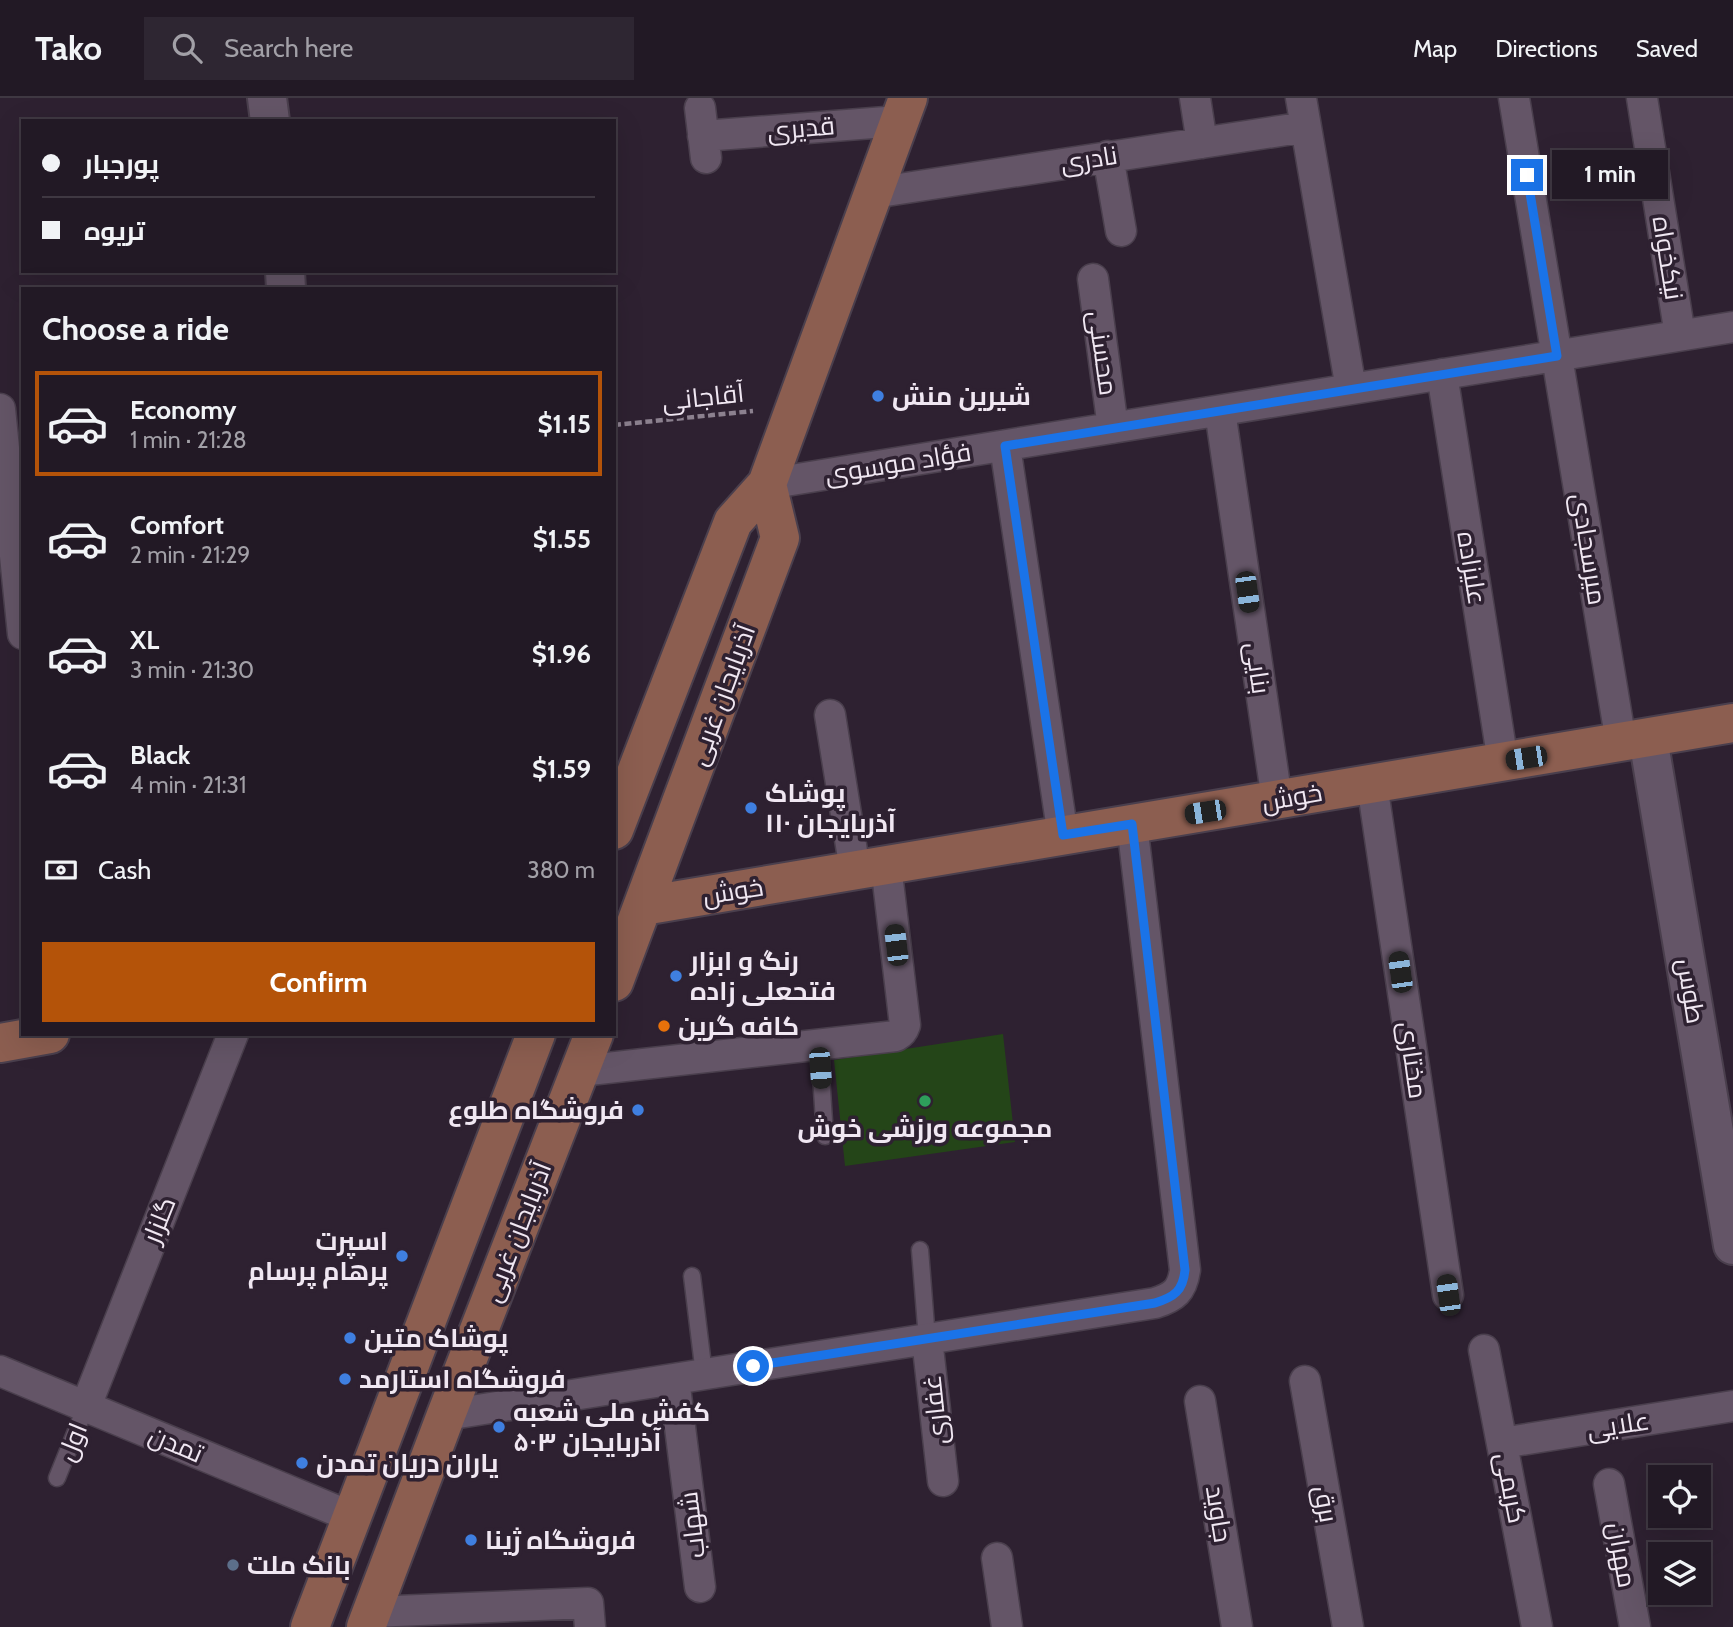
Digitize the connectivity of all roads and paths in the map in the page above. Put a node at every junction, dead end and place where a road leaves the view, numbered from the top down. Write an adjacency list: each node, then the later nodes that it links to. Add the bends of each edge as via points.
1 (267, 98): 7 (street)
2 (1195, 98): 9 (street)
3 (1514, 98): 16 (street, میرسجادی)
4 (1642, 98): 15 (street, نیکخواه)
5 (904, 109): 8 (street, قدیری); 11 (main road, آذربایجان غربی)
6 (1304, 112): 9 (street, نادری); 18 (street, نادری)
7 (270, 119)
8 (703, 134)
9 (1202, 142): 10 (street, نادری)
10 (1108, 156): 11 (street, نادری); 12 (street)
11 (873, 193): 19 (main road, آذربایجان غربی)
12 (1121, 231)
13 (1093, 279): 23 (street, محسنی)
14 (1733, 327): 15 (street, فؤاد موسوی)
15 (1680, 335): 16 (street, فؤاد موسوی)
16 (1557, 356): 17 (street, فؤاد موسوی); 29 (street, میرسجادی)
17 (1442, 374): 18 (street, فؤاد موسوی); 30 (street, علیزاده)
18 (1351, 389): 21 (street, فؤاد موسوی)
19 (796, 407): 22 (path, آقاجانی); 25 (main road, آذربایجان غربی)
20 (0, 409): 26 (street)
21 (1220, 411): 23 (street, فؤاد موسوی); 32 (street, بنایی)
22 (616, 425)
23 (1113, 428): 24 (street, فؤاد موسوی)
24 (1005, 446): 25 (street, فؤاد موسوی); 35 (street)
25 (767, 484): 34 (main road, آذربایجان غربی, via 733,522); 37 (main road, آذربایجان غربی, via 780,538)
26 (21, 614)
27 (830, 715): 36 (street)
28 (1733, 723): 29 (main road, خوش)
29 (1635, 740): 30 (main road, خوش); 47 (street, طوس)
30 (1503, 762): 31 (main road, خوش)
31 (1372, 784): 32 (main road, خوش); 50 (street, مختاری)
32 (1277, 800): 33 (main road, خوش)
33 (1132, 824): 35 (main road, خوش); 51 (street, via 1184,1282 1168,1299 1155,1303)
34 (616, 825)
35 (1063, 835): 36 (main road, خوش)
36 (870, 868): 37 (main road, خوش); 44 (street, via 905,1025 896,1036)
37 (643, 906): 38 (main road, آذربایجان غربی)
38 (616, 977)
39 (40, 1036): 43 (main road)
40 (232, 1036): 58 (street, گلزار)
41 (535, 1036): 65 (main road, آذربایجان غربی)
42 (593, 1036): 45 (main road, آذربایجان غربی)
43 (0, 1044)
44 (819, 1045): 45 (street); 46 (lane)
45 (580, 1071): 60 (main road, آذربایجان غربی)
46 (825, 1136)
47 (1733, 1245)
48 (920, 1250): 51 (lane)
49 (692, 1276): 54 (lane)
50 (1448, 1295)
51 (928, 1339): 54 (street); 63 (street, غفاری)
52 (1484, 1350): 61 (street, کریمی)
53 (0, 1371): 58 (street, تمدن)
54 (704, 1374): 55 (street)
55 (674, 1379): 60 (street); 67 (street, شهاب)
56 (1304, 1381): 73 (street, برق)
57 (1200, 1401): 72 (street, جاوید)
58 (86, 1406): 62 (lane, اول); 65 (street, تمدن)
59 (1733, 1406): 61 (street, علایی)
60 (446, 1415): 68 (main road, آذربایجان غربی)
61 (1502, 1443): 74 (street, کریمی)
62 (57, 1478)
63 (943, 1481)
64 (1609, 1484): 75 (street, مهران)
65 (352, 1517): 69 (main road, آذربایجان غربی)
66 (997, 1558): 71 (street)
67 (700, 1587)
68 (369, 1619): 70 (street, via 588,1603)
69 (310, 1627)
70 (590, 1627)
71 (1007, 1627)
72 (1237, 1627)
73 (1348, 1627)
74 (1537, 1627)
75 (1635, 1627)

